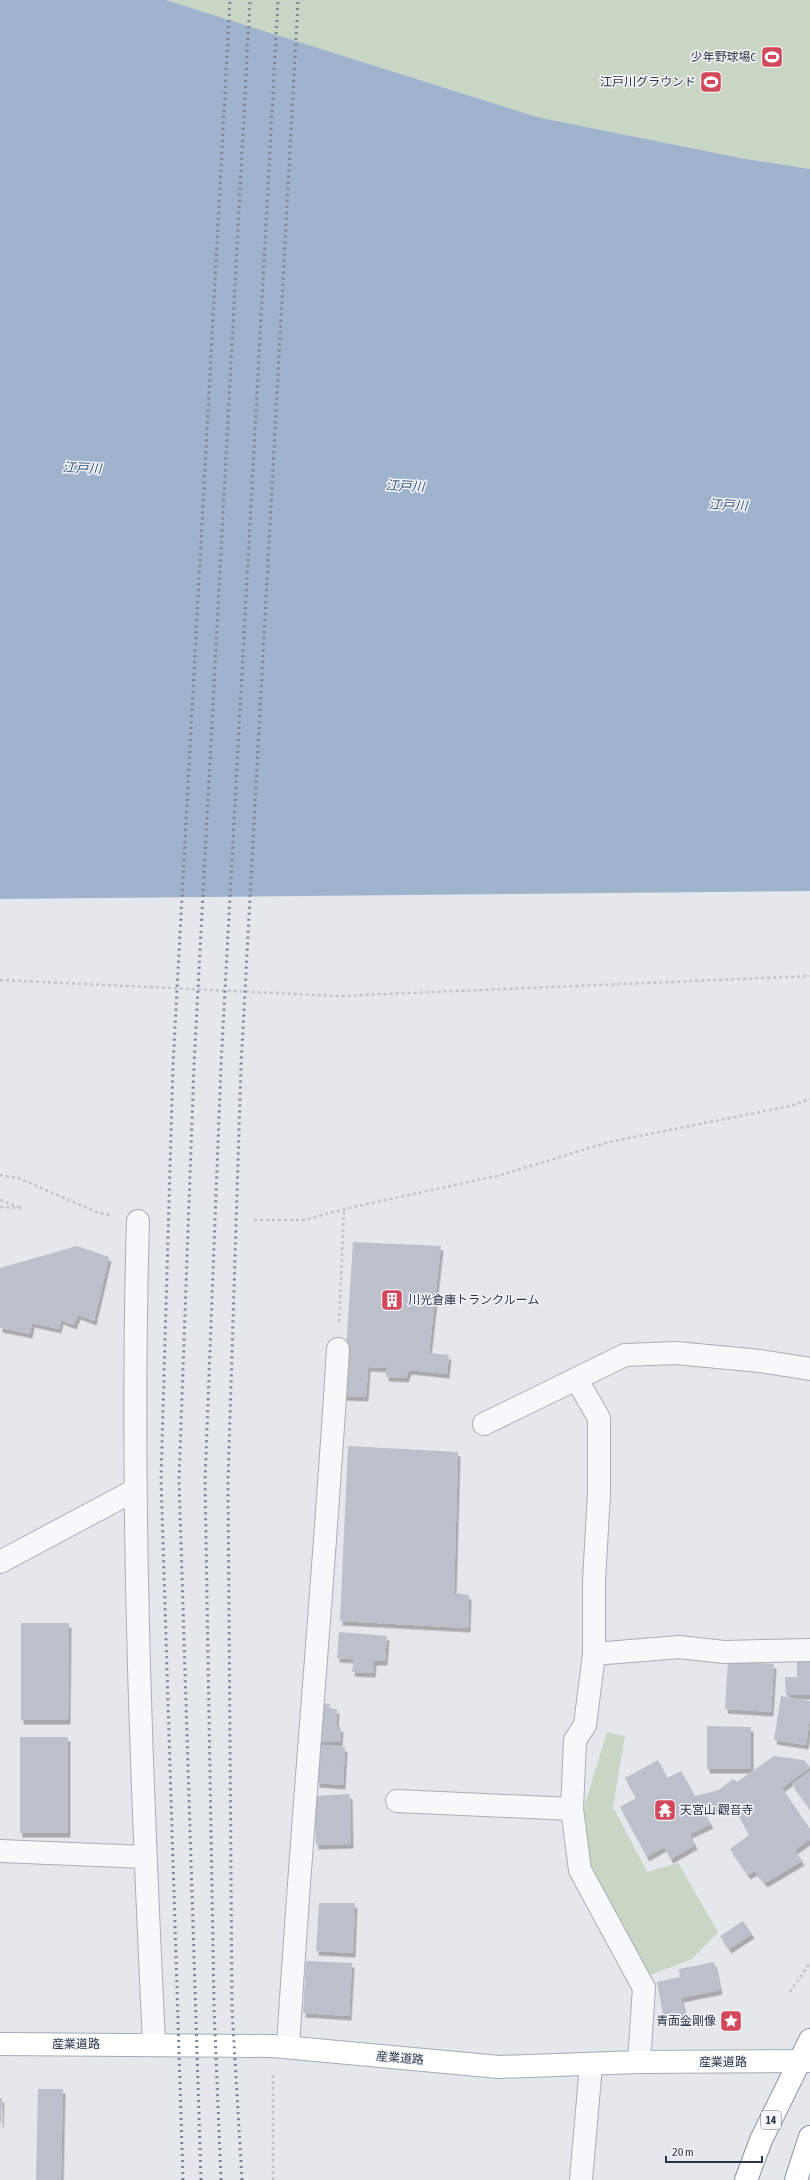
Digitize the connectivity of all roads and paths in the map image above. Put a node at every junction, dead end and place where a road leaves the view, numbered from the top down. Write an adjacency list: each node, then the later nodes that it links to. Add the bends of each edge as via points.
1 (810, 976): 2 (path, via 339,996)
2 (0, 980)
3 (810, 1099): 7 (path, via 790,1106 609,1142 501,1175)
4 (0, 1175): 9 (path, via 18,1178 99,1213)
5 (0, 1200): 6 (path, via 22,1208)
6 (0, 1207)
7 (344, 1208): 8 (path, via 304,1220); 10 (path)
8 (254, 1220)
9 (138, 1221): 14 (street)
10 (338, 1349): 27 (street, via 298,1868)
11 (810, 1369): 12 (street, via 760,1361 676,1353 625,1355)
12 (577, 1380): 13 (street); 17 (street, via 599,1418)
13 (484, 1424)
14 (135, 1490): 15 (street); 21 (street)
15 (0, 1562)
16 (810, 1650): 17 (street, via 724,1652 679,1647)
17 (594, 1654): 19 (street, via 585,1725 575,1740)
18 (397, 1801): 19 (street)
19 (572, 1809): 29 (street, via 580,1870 644,1988)
20 (0, 1851): 21 (street)
21 (145, 1856): 26 (street)
22 (810, 1963): 23 (path)
23 (790, 1992)
24 (810, 2040): 28 (main road, 14)
25 (0, 2044): 26 (main road, 産業道路)
26 (154, 2044): 27 (main road, 産業道路)
27 (280, 2047): 30 (main road, 産業道路, via 499,2067); 32 (path)
28 (805, 2061): 29 (main road, 産業道路); 34 (main road, 14, via 762,2140)
29 (639, 2062): 30 (main road, 産業道路)
30 (591, 2065): 33 (street)
31 (810, 2137): 35 (main road)
32 (273, 2180)
33 (581, 2180)
34 (746, 2180)
35 (796, 2180)

